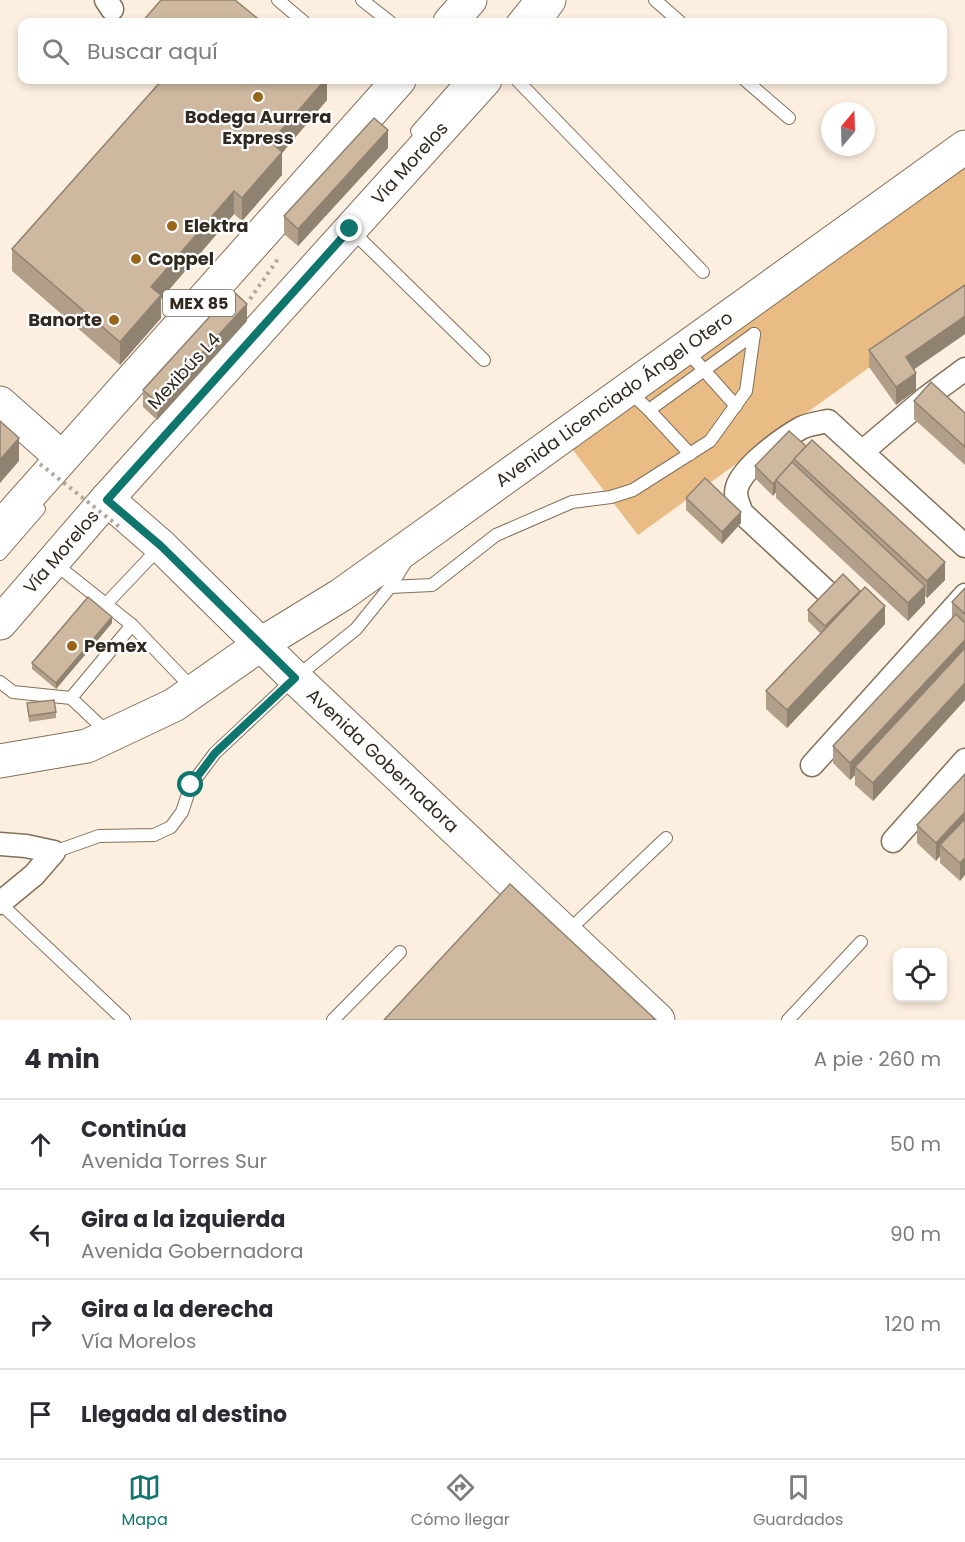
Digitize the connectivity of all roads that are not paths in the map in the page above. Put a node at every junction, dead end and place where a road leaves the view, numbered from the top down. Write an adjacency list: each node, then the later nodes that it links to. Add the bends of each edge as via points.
1 (278, 0): 6 (lane)
2 (362, 0): 7 (lane)
3 (530, 0): 8 (lane)
4 (549, 0): 9 (main road)
5 (655, 0): 10 (lane)
6 (299, 18)
7 (385, 18)
8 (515, 18)
9 (536, 18)
10 (675, 18)
11 (459, 84): 17 (lane)
12 (481, 84): 20 (main road, Vía Morelos)
13 (521, 84): 22 (lane)
14 (750, 84): 16 (lane)
15 (393, 86): 19 (lane); 31 (main road, MEX 85)
16 (789, 118)
17 (410, 140)
18 (965, 147): 24 (main road, Avenida Licenciado Ángel Otero)
19 (343, 162)
20 (350, 229): 23 (lane); 32 (main road, Vía Morelos)
21 (321, 243): 32 (lane, Mexibús L4)
22 (703, 272)
23 (484, 360)
24 (695, 360): 26 (main road, Avenida Licenciado Ángel Otero); 28 (lane); 28 (lane, via 754,334 746,391)
25 (965, 369): 29 (street)
26 (639, 400): 30 (lane); 36 (main road, Avenida Licenciado Ángel Otero)
27 (0, 403): 31 (main road)
28 (736, 406): 30 (lane, via 710,441)
29 (862, 452): 35 (street); 41 (street, via 828,421 803,427 768,450 736,488 742,513)
30 (690, 454): 40 (lane, via 633,490 572,502 496,535 432,585)
31 (51, 460): 34 (main road, MEX 85)
32 (98, 500): 37 (main road, Avenida Gobernadora); 39 (main road, Vía Morelos)
33 (46, 501): 38 (lane)
34 (0, 528)
35 (961, 535)
36 (421, 538): 40 (lane); 46 (main road, Avenida Licenciado Ángel Otero, via 341,595)
37 (161, 546): 43 (lane); 46 (main road, Avenida Gobernadora)
38 (0, 554)
39 (54, 562): 43 (lane); 44 (main road, Vía Morelos)
40 (390, 587): 47 (lane, via 356,628)
41 (827, 592)
42 (965, 595): 54 (street)
43 (106, 604): 45 (lane)
44 (0, 623)
45 (132, 625): 49 (lane); 50 (lane)
46 (261, 644): 47 (main road, Avenida Gobernadora); 49 (main road, Avenida Licenciado Ángel Otero)
47 (295, 678): 58 (lane, via 215,753 191,785 182,812 171,827 154,835 99,836); 60 (main road, Avenida Gobernadora)
48 (0, 682): 50 (lane, via 13,692)
49 (195, 691): 51 (main road, Avenida Licenciado Ángel Otero)
50 (71, 698): 51 (lane)
51 (110, 735): 53 (main road, Avenida Licenciado Ángel Otero, via 87,746)
52 (965, 760): 56 (street)
53 (0, 761)
54 (812, 765)
55 (666, 838): 60 (lane)
56 (893, 841)
57 (0, 844): 58 (street)
58 (54, 852): 59 (street)
59 (0, 903): 63 (lane)
60 (566, 933): 65 (main road, Avenida Gobernadora)
61 (861, 942): 66 (lane)
62 (400, 952): 64 (lane)
63 (124, 1020)
64 (333, 1020)
65 (658, 1020)
66 (788, 1020)

